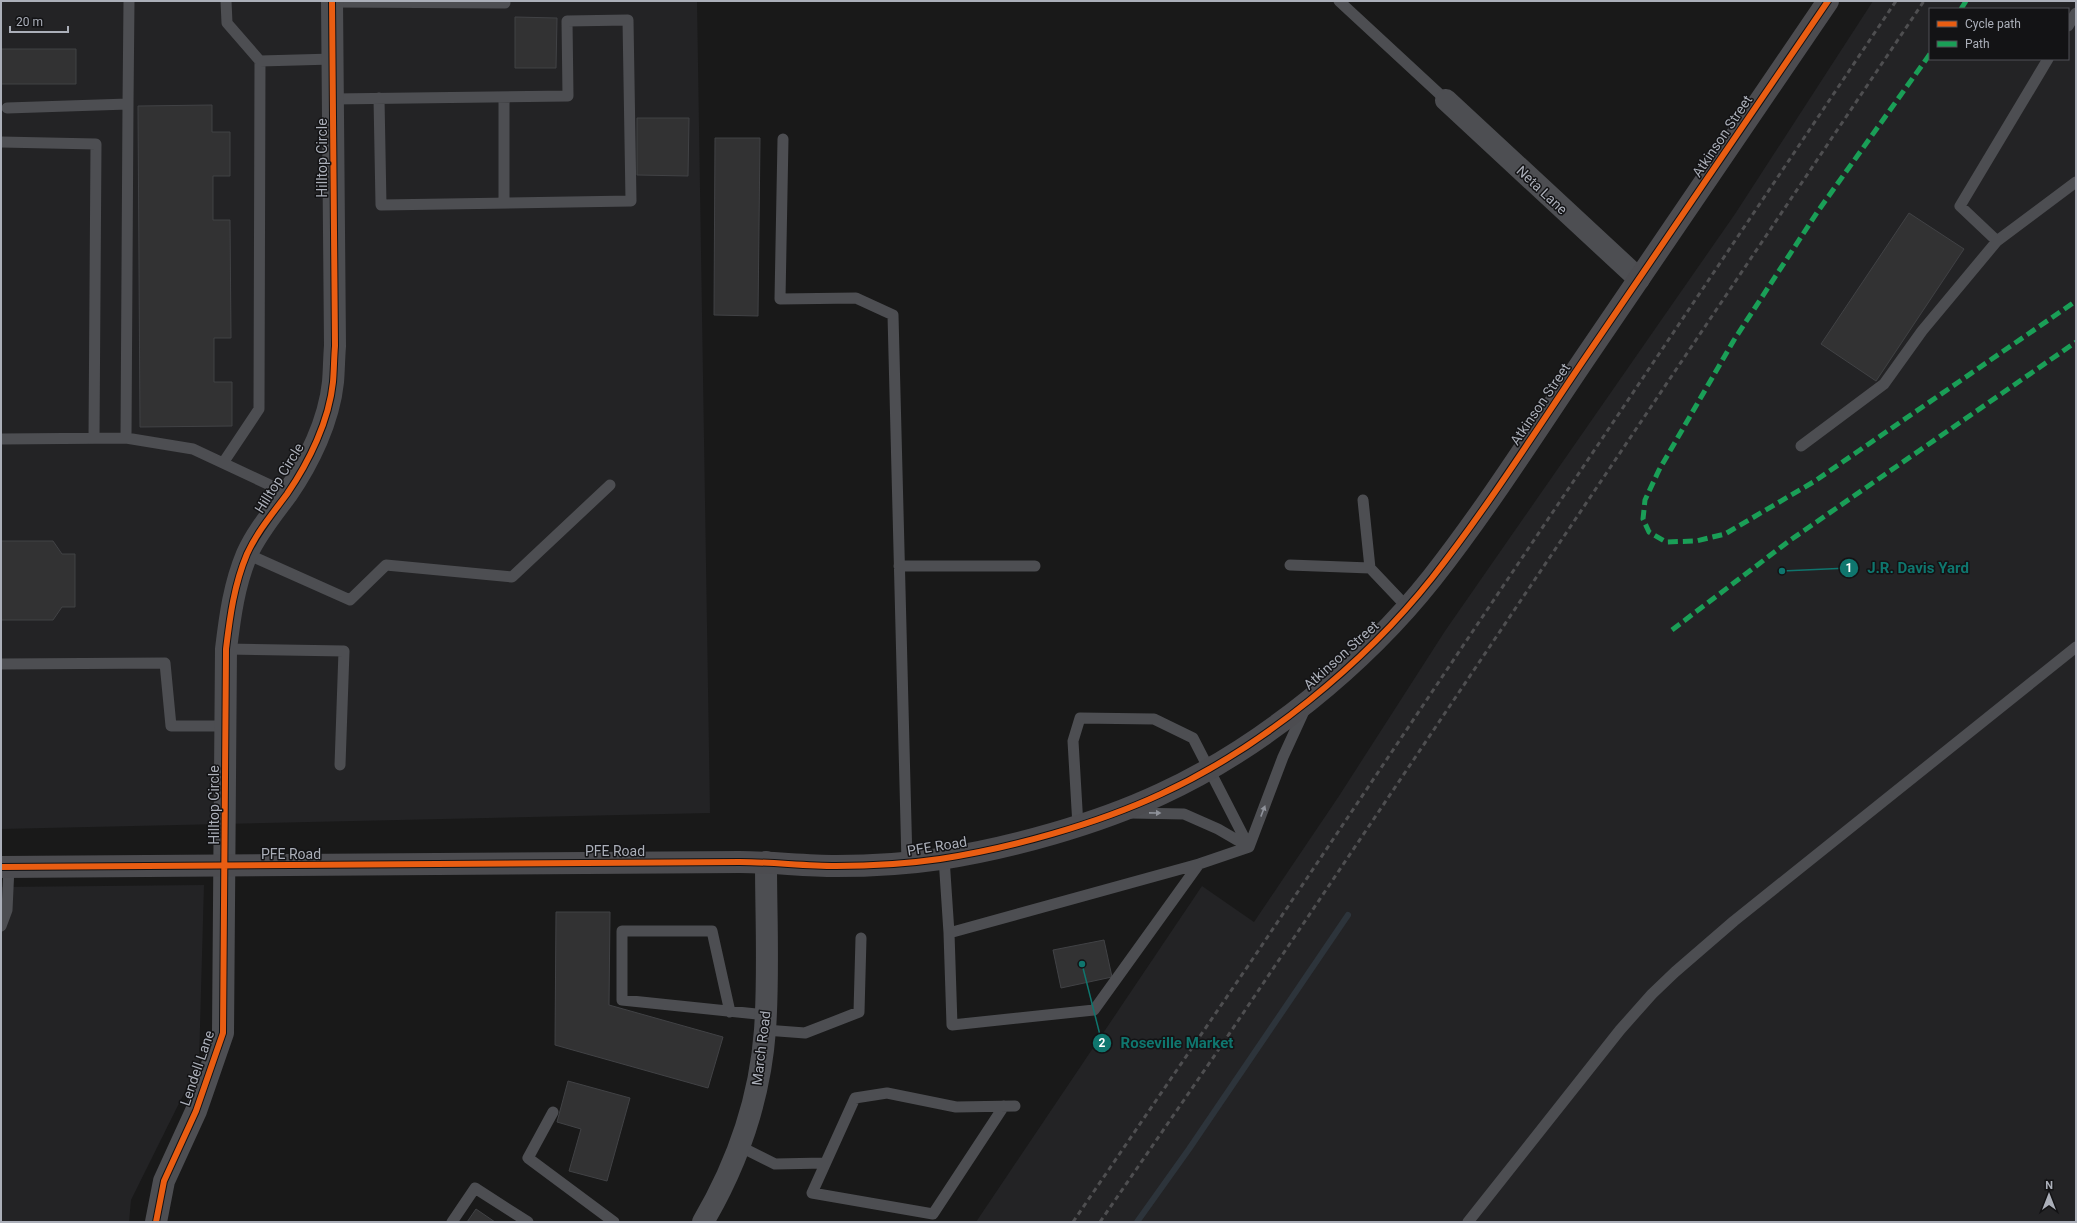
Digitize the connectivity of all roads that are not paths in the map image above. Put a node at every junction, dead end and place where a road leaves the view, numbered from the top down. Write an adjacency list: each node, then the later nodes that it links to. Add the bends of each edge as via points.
1 (129, 1): 16 (lane)
2 (226, 1): 11 (lane, via 227,23)
3 (1339, 1): 15 (lane)
4 (1828, 1): 23 (main road, Atkinson Street)
5 (332, 2): 6 (lane); 9 (street, Hilltop Circle)
6 (505, 3)
7 (2076, 13): 8 (lane)
8 (2069, 24)
9 (333, 59): 11 (lane); 14 (street, Hilltop Circle)
10 (2047, 60): 22 (lane, via 1960,206)
11 (260, 61): 28 (lane, via 259,409)
12 (504, 97): 13 (lane); 21 (lane); 21 (lane, via 568,96 567,21 628,20 631,201)
13 (379, 98): 14 (lane); 21 (lane, via 381,205)
14 (333, 99): 30 (street, Hilltop Circle, via 333,384 326,415 310,456)
15 (1446, 100): 23 (street, Neta Lane)
16 (128, 104): 17 (lane); 25 (lane)
17 (7, 108)
18 (783, 139): 34 (lane, via 780,299 856,298 893,315)
19 (1, 142): 24 (lane, via 96,144)
20 (2076, 182): 22 (lane)
21 (504, 203)
22 (1997, 241): 27 (lane, via 1922,331 1884,384)
23 (1639, 280): 37 (main road, Atkinson Street, via 1499,485 1432,578)
24 (94, 437): 25 (lane); 26 (lane)
25 (126, 438): 28 (lane, via 193,449)
26 (1, 439)
27 (1801, 446)
28 (223, 464): 30 (lane)
29 (610, 485): 32 (lane, via 512,577 386,565 350,600)
30 (287, 493): 32 (street, Hilltop Circle)
31 (1362, 500): 36 (lane)
32 (247, 554): 39 (street, Hilltop Circle, via 232,602)
33 (1290, 565): 36 (lane)
34 (899, 566): 35 (lane); 50 (lane)
35 (1035, 566)
36 (1370, 568): 37 (lane)
37 (1407, 607): 41 (main road, Atkinson Street, via 1340,674)
38 (2076, 647): 70 (lane, via 1734,921 1675,972 1620,1030)
39 (226, 649): 42 (street, Hilltop Circle); 43 (lane, via 344,651)
40 (1, 664): 42 (lane, via 165,663 171,726)
41 (1309, 700): 44 (main road, Atkinson Street, via 1281,722); 47 (lane, one-way to 41, via 1283,757)
42 (226, 726): 53 (street, Hilltop Circle)
43 (340, 765)
44 (1211, 768): 45 (main road, PFE Road, via 1160,795); 46 (lane, via 1193,738 1154,719 1080,718 1073,742); 47 (lane)
45 (1116, 812): 46 (main road, PFE Road); 47 (lane, one-way to 47, via 1184,814 1218,829)
46 (1078, 826): 48 (main road, PFE Road, via 1025,841)
47 (1249, 847): 51 (lane)
48 (944, 858): 50 (main road, PFE Road); 56 (lane)
49 (766, 862): 50 (main road, PFE Road, via 835,866); 53 (main road, PFE Road); 59 (street, March Road)
50 (907, 863)
51 (1199, 864): 56 (lane); 56 (lane, via 1094,1010 952,1025)
52 (5, 867): 53 (main road, PFE Road); 54 (lane)
53 (226, 867): 65 (street, Lendell Lane, via 224,1033 196,1111 164,1181)
54 (4, 910): 55 (lane)
55 (1, 926)
56 (949, 933)
57 (861, 938): 59 (lane, via 859,1012 805,1033)
58 (730, 1012): 58 (lane, via 622,1000 622,931 712,931); 59 (lane)
59 (765, 1023): 63 (street, March Road, via 754,1100)
60 (1004, 1106): 61 (lane); 64 (lane, via 956,1107 887,1093 855,1098); 64 (lane, via 933,1214 812,1193)
61 (1015, 1106)
62 (552, 1112): 68 (lane, via 528,1158)
63 (739, 1146): 64 (lane, via 775,1164); 69 (street, March Road, via 717,1198)
64 (826, 1163)
65 (156, 1222)
66 (452, 1222): 67 (lane, via 475,1188)
67 (528, 1222)
68 (614, 1222)
69 (702, 1222)
70 (1468, 1222)

